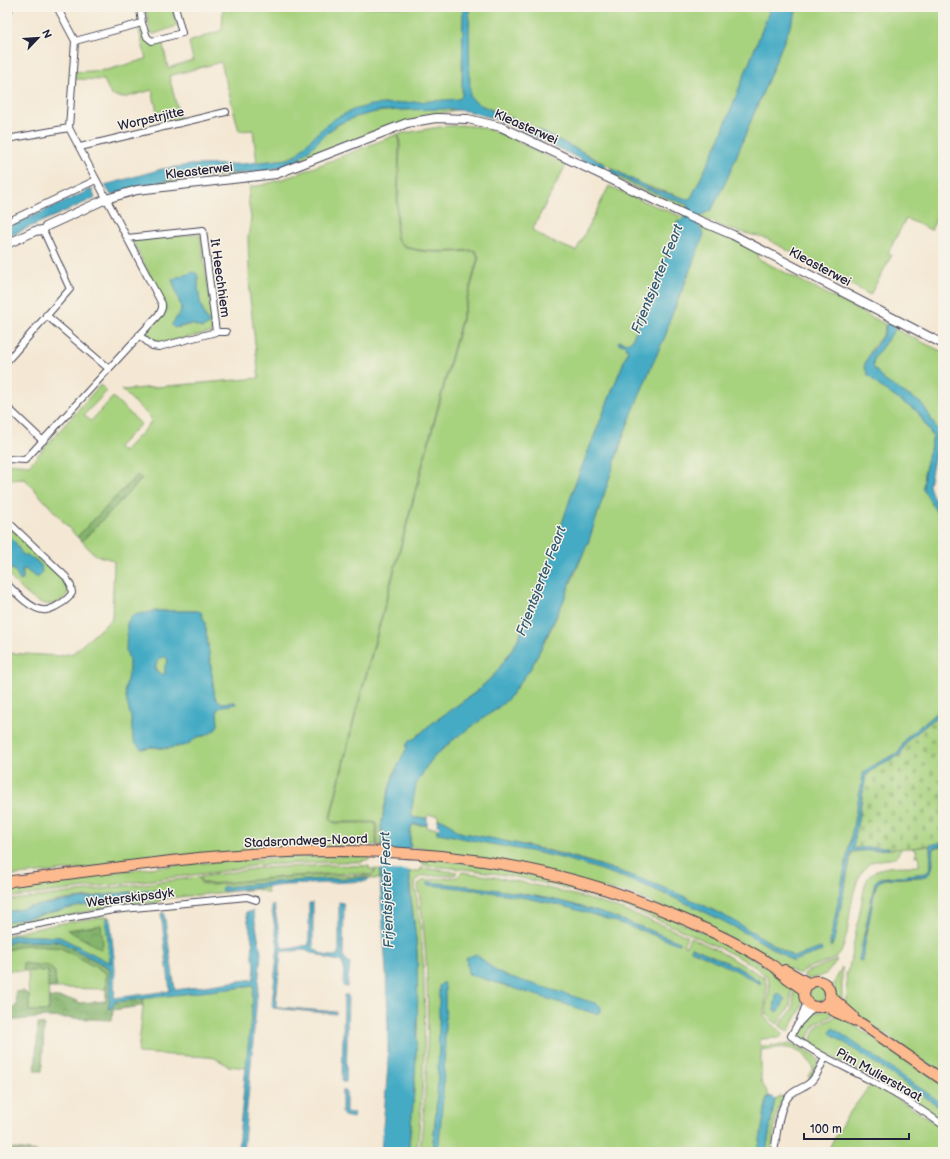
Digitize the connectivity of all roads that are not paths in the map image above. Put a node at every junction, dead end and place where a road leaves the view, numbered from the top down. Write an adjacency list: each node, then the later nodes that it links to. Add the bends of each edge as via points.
1 (10, 7): 5 (street)
2 (57, 7): 7 (street)
3 (143, 7): 6 (street, via 140,8)
4 (175, 7): 6 (street, via 182,33 152,41)
5 (7, 16)
6 (142, 23): 7 (street)
7 (75, 41): 9 (street)
8 (226, 112): 11 (street, Worpstrjitte)
9 (69, 128): 10 (street); 11 (street)
10 (7, 139)
11 (80, 147): 12 (street)
12 (96, 180): 13 (street); 14 (street)
13 (106, 199): 15 (street, Kleasterwei); 16 (street); 22 (street, Kleasterwei, via 137,190 276,174 406,123 454,117 484,122 501,127 750,243)
14 (7, 222)
15 (43, 230): 17 (street, Kleasterwei); 18 (street, via 70,289)
16 (127, 238): 19 (street, It Heechhiem, via 203,230); 21 (street, via 162,304 160,313)
17 (7, 244)
18 (46, 315): 23 (street); 24 (street)
19 (216, 332): 20 (street, It Heechhiem); 21 (street, It Heechhiem, via 159,347 152,346)
20 (226, 332)
21 (139, 334): 24 (street)
22 (943, 344)
23 (7, 361)
24 (109, 369): 26 (street)
25 (7, 407): 26 (street)
26 (43, 441): 27 (street, via 25,460)
27 (7, 460)
28 (7, 521): 29 (street, via 66,577 72,593 62,604 46,610 38,609 22,599)
29 (7, 584)
30 (9, 881): 33 (main road, Stadsrondweg-Noord, via 209,858 320,851 371,851 462,858 545,872 646,903 782,968)
31 (256, 900): 32 (street, Wetterskipsdyk, via 247,897 113,910)
32 (7, 930)
33 (807, 987): 34 (main road, via 818,981 825,984 830,990); 35 (main road, via 804,995)
34 (828, 1000): 35 (main road, via 822,1007); 37 (main road)
35 (811, 1005): 36 (street, Pim Mulierstraat, via 800,1016 798,1026 791,1036)
36 (825, 1058): 38 (street, Pim Mulierstraat, via 877,1084); 39 (street, via 814,1079 790,1096 784,1104)
37 (943, 1080)
38 (943, 1125)
39 (774, 1152)

